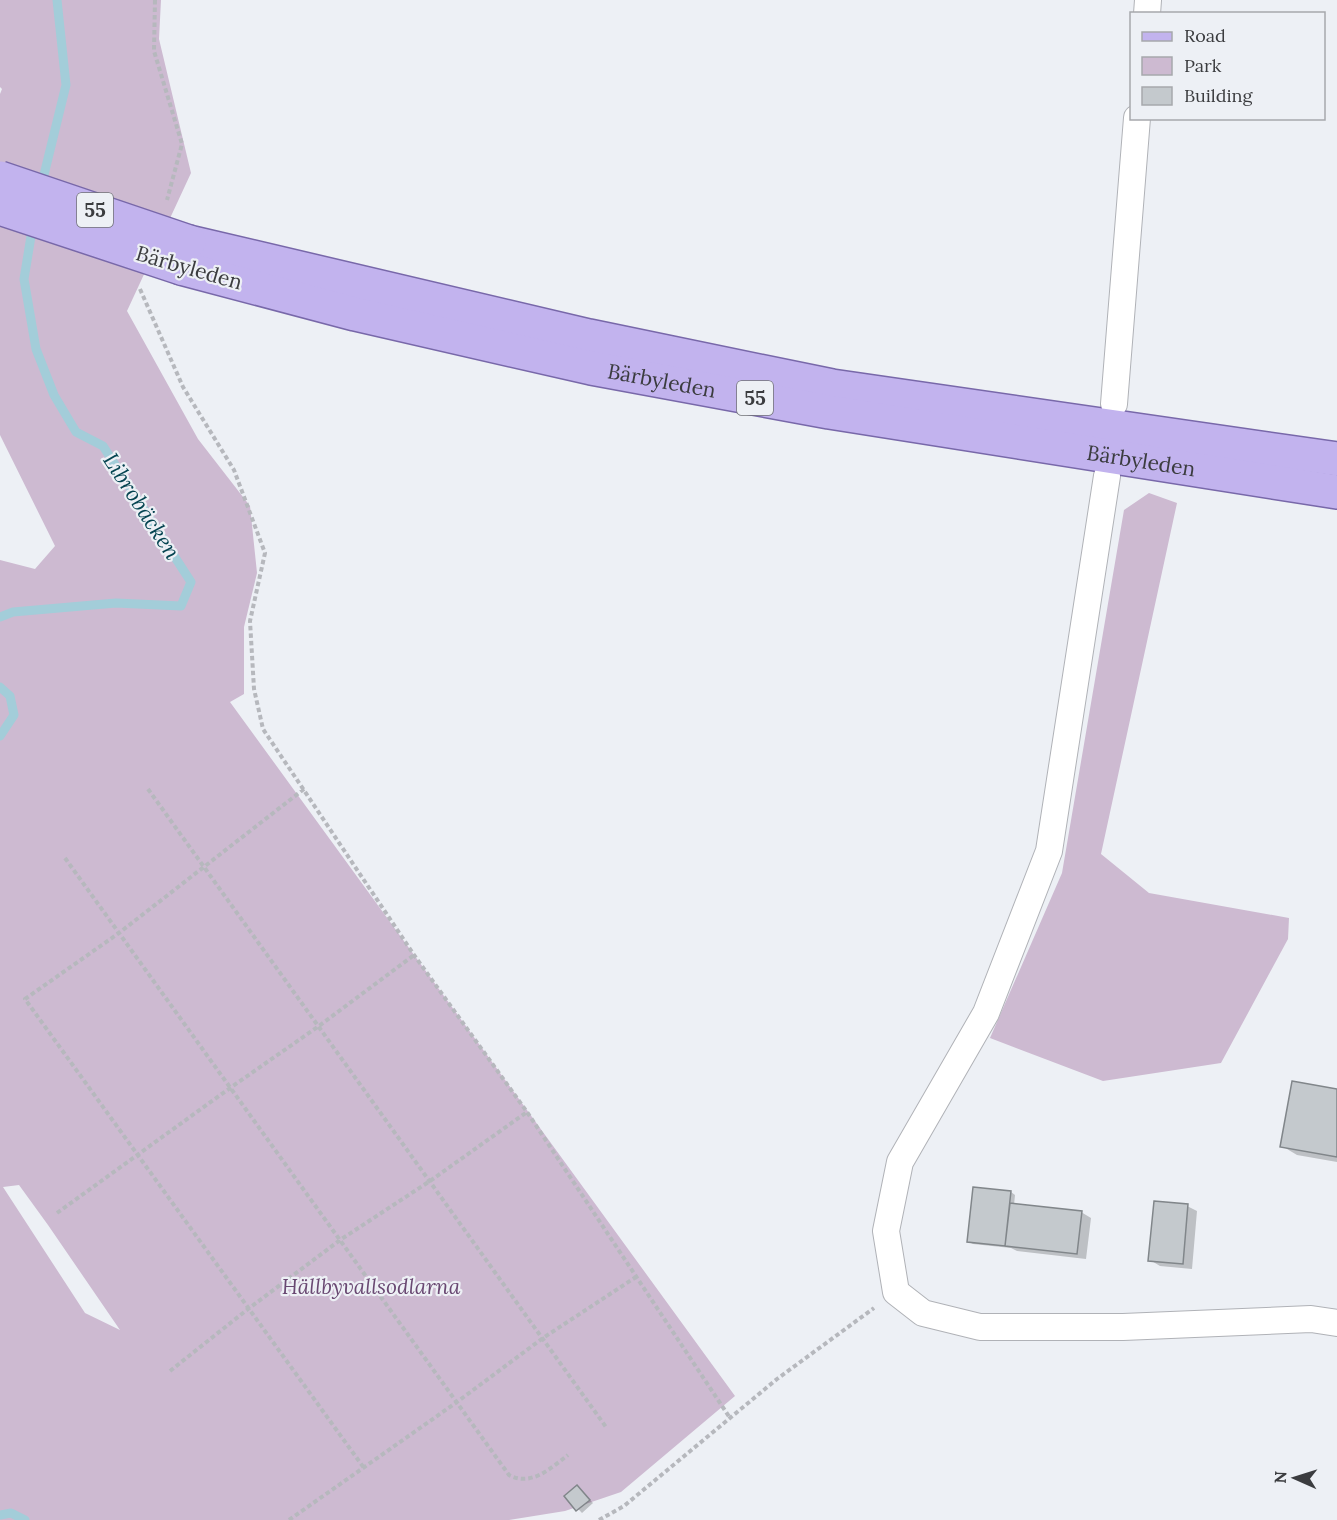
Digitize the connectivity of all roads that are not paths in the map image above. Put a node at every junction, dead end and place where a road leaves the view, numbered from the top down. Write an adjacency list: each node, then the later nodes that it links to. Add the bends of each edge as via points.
1 (1137, 120): 5 (street)
2 (0, 178): 4 (main road, Bärbyleden / 55, bridge)
3 (0, 208): 4 (main road, Bärbyleden / 55, bridge)
4 (185, 255): 6 (main road, Bärbyleden / 55, via 832,386); 8 (main road, Bärbyleden / 55, via 355,314 591,368 829,412)
5 (1114, 404)
6 (1337, 459)
7 (1107, 476): 9 (street, via 1049,851 986,1013 900,1162 886,1231 896,1292 923,1313 980,1327 1123,1327 1311,1319)
8 (1337, 492)
9 (1337, 1323)

